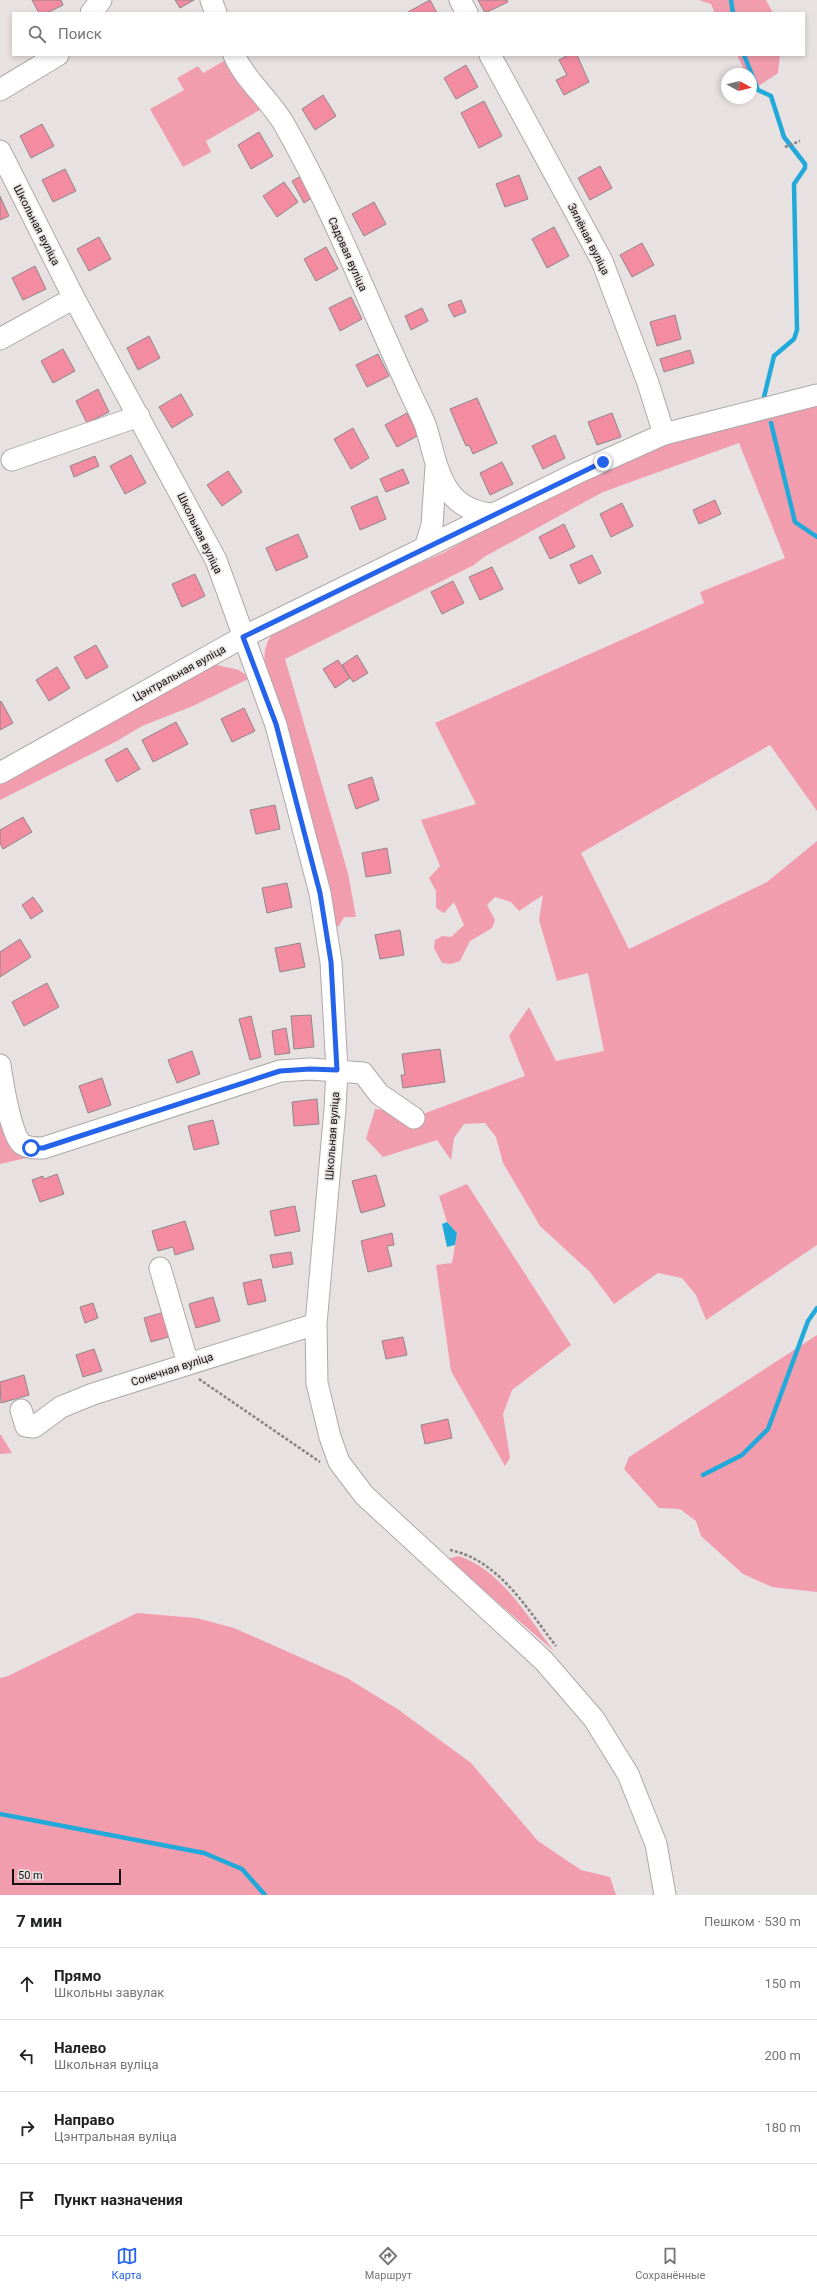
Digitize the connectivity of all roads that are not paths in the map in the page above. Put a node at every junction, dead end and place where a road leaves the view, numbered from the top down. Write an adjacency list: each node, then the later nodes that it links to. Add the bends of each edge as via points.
1 (101, 0): 4 (street)
2 (211, 0): 5 (street)
3 (460, 0): 6 (street)
4 (92, 12)
5 (216, 12)
6 (466, 12)
7 (56, 56): 10 (street)
8 (235, 56): 18 (street, Садовая вуліца, via 283,122 329,213 426,426)
9 (491, 56): 16 (street, Зялёная вуліца, via 602,261 648,383)
10 (0, 90)
11 (0, 151): 12 (street, Школьная вуліца)
12 (74, 298): 13 (street); 15 (street, Школьная вуліца)
13 (0, 339)
14 (817, 395): 16 (street, Цэнтральная вуліца)
15 (139, 416): 17 (street); 21 (street, Школьная вуліца, via 216,560)
16 (664, 434): 19 (street, Цэнтральная вуліца)
17 (12, 460)
18 (436, 467): 19 (street, Садовая вуліца, via 460,503 477,513); 20 (street, Садовая вуліца, via 432,525)
19 (494, 514): 20 (street, Цэнтральная вуліца)
20 (425, 548): 21 (street, Цэнтральная вуліца)
21 (243, 637): 22 (street, Цэнтральная вуліца); 24 (street, Школьная вуліца, via 276,724 320,893 331,962)
22 (0, 773)
23 (0, 1065): 24 (street, via 14,1132 20,1143 31,1148 43,1148 280,1071)
24 (337, 1070): 25 (street, via 363,1073 379,1094); 27 (street, Школьная вуліца)
25 (414, 1118)
26 (160, 1268): 28 (street)
27 (316, 1324): 28 (street, Сонечная вуліца); 30 (street, Школьная вуліца, via 317,1383 339,1462 364,1496 544,1661 594,1719 628,1774 656,1844)
28 (188, 1364): 29 (street, Сонечная вуліца, via 61,1407 34,1427 26,1426)
29 (21, 1410)
30 (665, 1895)

